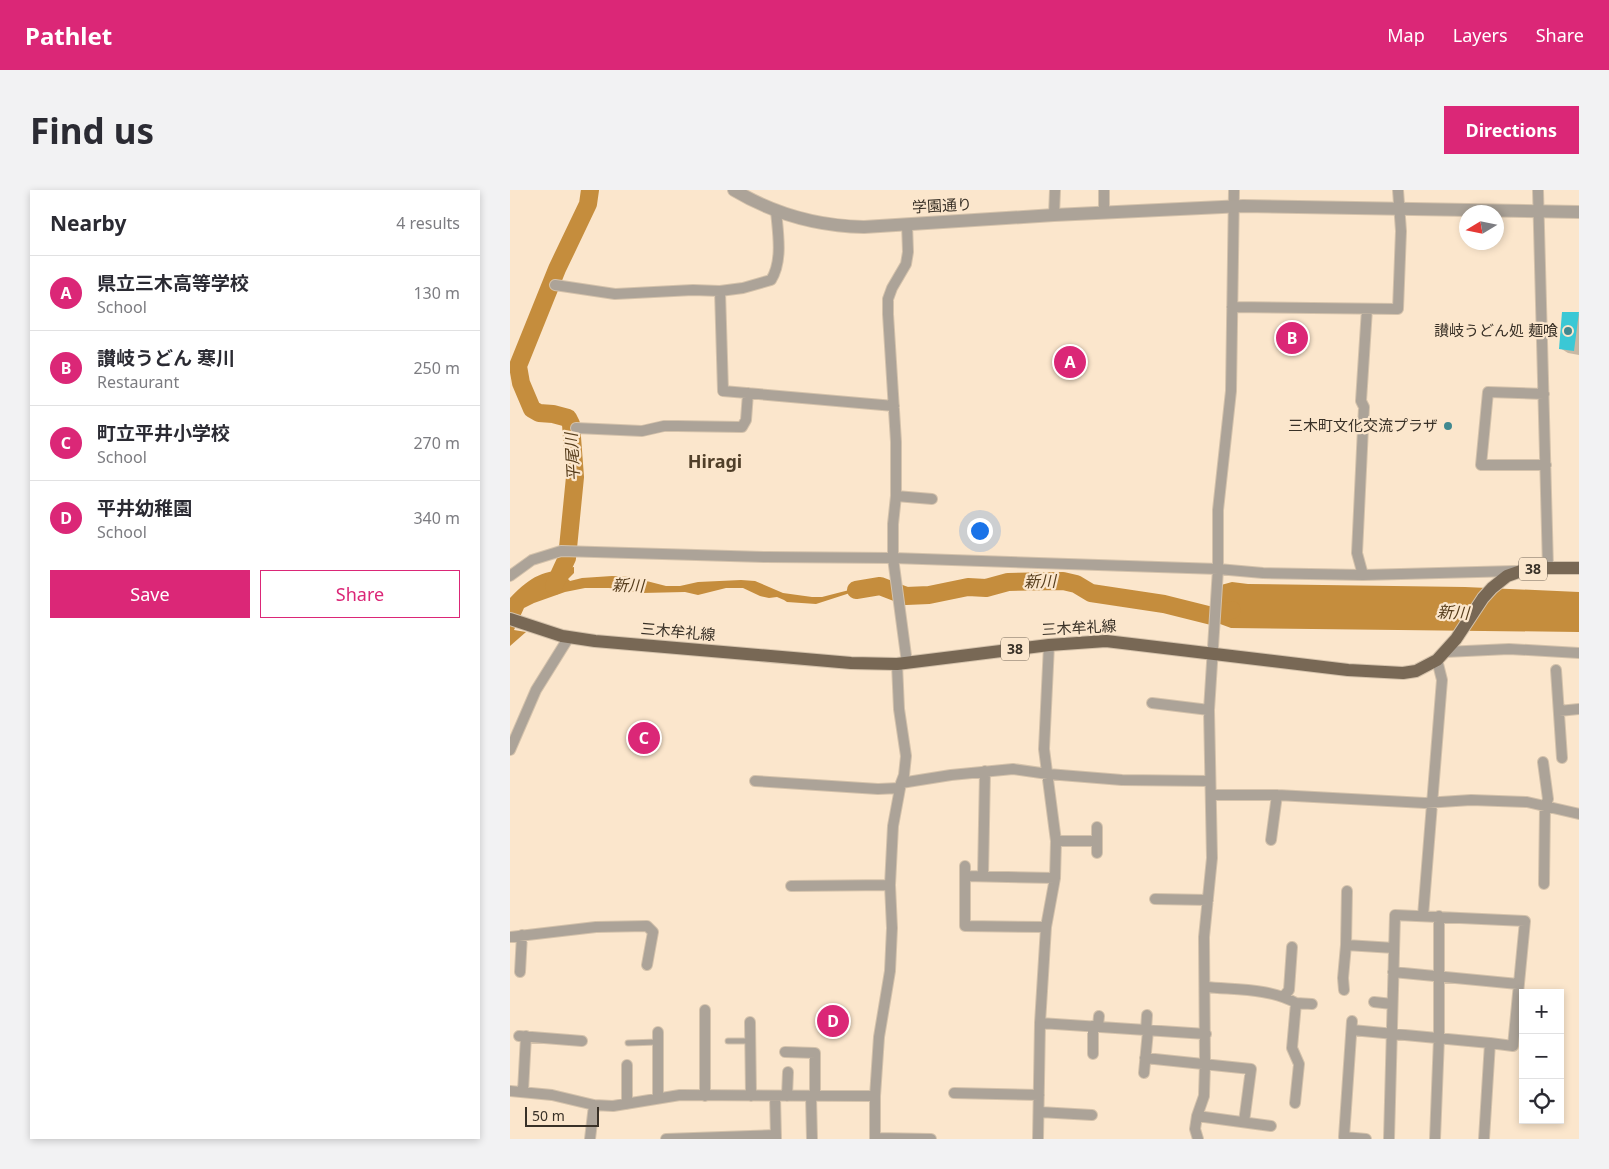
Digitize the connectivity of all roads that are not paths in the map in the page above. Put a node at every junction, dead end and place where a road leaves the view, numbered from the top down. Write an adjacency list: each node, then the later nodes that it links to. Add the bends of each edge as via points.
1 (734, 190): 9 (street, 学園通り)
2 (1055, 190): 13 (street)
3 (1104, 190): 12 (street)
4 (1234, 190): 7 (street)
5 (1398, 190): 8 (street)
6 (1538, 190): 10 (street)
7 (1234, 207): 8 (street, 学園通り); 12 (street, 学園通り); 17 (street)
8 (1400, 209): 10 (street, 学園通り); 18 (street, via 1398,309)
9 (776, 211): 14 (street, 学園通り, via 842,227); 16 (street, via 778,257 771,280)
10 (1539, 211): 11 (street, 学園通り); 20 (street)
11 (1579, 212)
12 (1104, 213): 13 (street, 学園通り)
13 (1054, 215): 14 (street, 学園通り)
14 (907, 224): 21 (street, via 906,264 888,299)
15 (555, 285): 16 (street, via 615,294)
16 (720, 291): 19 (street, via 723,391)
17 (1232, 307): 18 (street); 29 (street, via 1230,400 1218,510)
18 (1367, 309): 31 (street, via 1357,553)
19 (748, 393): 21 (street); 22 (street, via 746,420 742,427 664,426 642,431)
20 (1544, 394): 23 (street); 23 (street, via 1488,392 1481,464)
21 (894, 406): 24 (street)
22 (576, 428)
23 (1546, 465): 27 (street)
24 (896, 496): 25 (street); 26 (street)
25 (932, 499)
26 (894, 562): 29 (street); 32 (street, via 561,551 532,560); 39 (street, via 902,625)
27 (1548, 568): 28 (main road, 三木牟礼線 / 38); 30 (main road, 三木牟礼線 / 38)
28 (1579, 568)
29 (1218, 569): 31 (street); 36 (street)
30 (1524, 570): 31 (street); 38 (main road, 三木牟礼線 / 38, via 1507,576 1492,588)
31 (1363, 575)
32 (510, 576)
33 (510, 619): 34 (main road, 三木牟礼線 / 38)
34 (565, 636): 39 (main road, 三木牟礼線 / 38, via 851,663); 45 (street, via 536,690)
35 (1049, 645): 36 (main road, 三木牟礼線 / 38, via 1106,641); 39 (main road, 三木牟礼線 / 38); 49 (street, via 1044,749)
36 (1213, 653): 38 (main road, 三木牟礼線 / 38, via 1378,673 1416,671); 43 (street)
37 (1579, 653): 38 (street, via 1510,649)
38 (1441, 656): 55 (street)
39 (902, 663): 52 (street, via 900,709 906,756)
40 (1556, 670): 44 (street)
41 (1152, 703): 43 (street)
42 (1579, 709): 44 (street)
43 (1209, 710): 51 (street)
44 (1559, 711): 46 (street)
45 (510, 750)
46 (1562, 758)
47 (1542, 762): 56 (street, via 1548,799)
48 (984, 771): 49 (street, via 1013,769); 52 (street); 63 (street)
49 (1048, 774): 51 (street, via 1122,780); 60 (street)
50 (755, 781): 52 (street, via 878,789)
51 (1210, 781): 53 (street)
52 (901, 785): 66 (street)
53 (1211, 795): 54 (street); 70 (street, via 1212,858)
54 (1278, 795): 55 (street); 59 (street)
55 (1433, 802): 56 (street, via 1480,800); 71 (street)
56 (1544, 806): 57 (street); 65 (street)
57 (1579, 814)
58 (1097, 827): 61 (street)
59 (1272, 840)
60 (1056, 841): 61 (street); 64 (street)
61 (1097, 841): 62 (street)
62 (1097, 853)
63 (983, 876): 64 (street); 73 (street, via 965,871 965,926)
64 (1054, 878): 73 (street)
65 (1544, 884)
66 (890, 885): 67 (street); 122 (street, via 890,971 879,1037)
67 (791, 886)
68 (1347, 891): 76 (street)
69 (1155, 898): 70 (street)
70 (1208, 900): 84 (street, via 1204,936)
71 (1423, 916): 72 (street); 78 (street, via 1395,915)
72 (1439, 916): 82 (street); 83 (street, via 1525,921)
73 (1046, 927): 94 (street)
74 (522, 935): 75 (street); 79 (street, via 596,927 647,926 653,932); 80 (street)
75 (510, 937)
76 (1346, 945): 78 (street); 85 (street)
77 (1292, 947): 86 (street, via 1289,990)
78 (1394, 948): 81 (street)
79 (647, 965)
80 (520, 972)
81 (1393, 972): 82 (street); 90 (street)
82 (1439, 977): 83 (street); 100 (street)
83 (1518, 984): 105 (street, via 1512,1046)
84 (1206, 987): 86 (street); 97 (street)
85 (1344, 990)
86 (1284, 996): 88 (street)
87 (1374, 1002): 90 (street)
88 (1296, 1003): 89 (street); 124 (street, via 1287,1047 1299,1064)
89 (1312, 1004)
90 (1392, 1004): 98 (street)
91 (704, 1010): 117 (street)
92 (1147, 1016): 96 (street)
93 (750, 1022): 103 (street)
94 (1040, 1023): 95 (street); 116 (street)
95 (1097, 1023): 96 (street); 107 (street)
96 (1147, 1031): 97 (street); 108 (street)
97 (1206, 1034): 109 (street)
98 (1392, 1034): 100 (street); 141 (street, via 1352,1026 1344,1137); 142 (street)
99 (658, 1037): 104 (lane); 123 (street)
100 (1439, 1038): 105 (street); 143 (street)
101 (582, 1041): 114 (street, via 522,1036)
102 (728, 1041): 103 (lane)
103 (750, 1041): 118 (street)
104 (628, 1042)
105 (1490, 1044): 144 (street)
106 (785, 1052): 121 (street, via 815,1053)
107 (1093, 1054)
108 (1145, 1058): 109 (street); 112 (street)
109 (1206, 1064): 129 (street, via 1204,1096); 130 (street, via 1251,1069)
110 (627, 1065): 125 (street)
111 (788, 1072): 120 (street)
112 (1144, 1073)
113 (510, 1091): 114 (street)
114 (523, 1091): 126 (street)
115 (954, 1094): 116 (street)
116 (1039, 1095): 127 (street)
117 (705, 1096): 118 (street); 123 (street)
118 (751, 1096): 119 (street)
119 (775, 1096): 120 (street); 132 (street)
120 (787, 1096): 121 (street)
121 (813, 1096): 122 (street); 136 (street)
122 (875, 1096): 133 (street)
123 (658, 1098): 125 (street)
124 (1295, 1103)
125 (627, 1104): 126 (street)
126 (594, 1105): 134 (street)
127 (1039, 1112): 128 (street); 139 (street)
128 (1092, 1115)
129 (1197, 1116): 130 (street); 140 (street, via 1195,1129)
130 (1244, 1122): 131 (street)
131 (1271, 1126)
132 (776, 1137): 135 (street)
133 (875, 1138): 137 (street)
134 (590, 1139)
135 (666, 1139)
136 (812, 1139)
137 (910, 1139): 138 (street)
138 (931, 1139)
139 (1038, 1139)
140 (1198, 1139)
141 (1366, 1139)
142 (1389, 1139)
143 (1435, 1139)
144 (1484, 1139)

